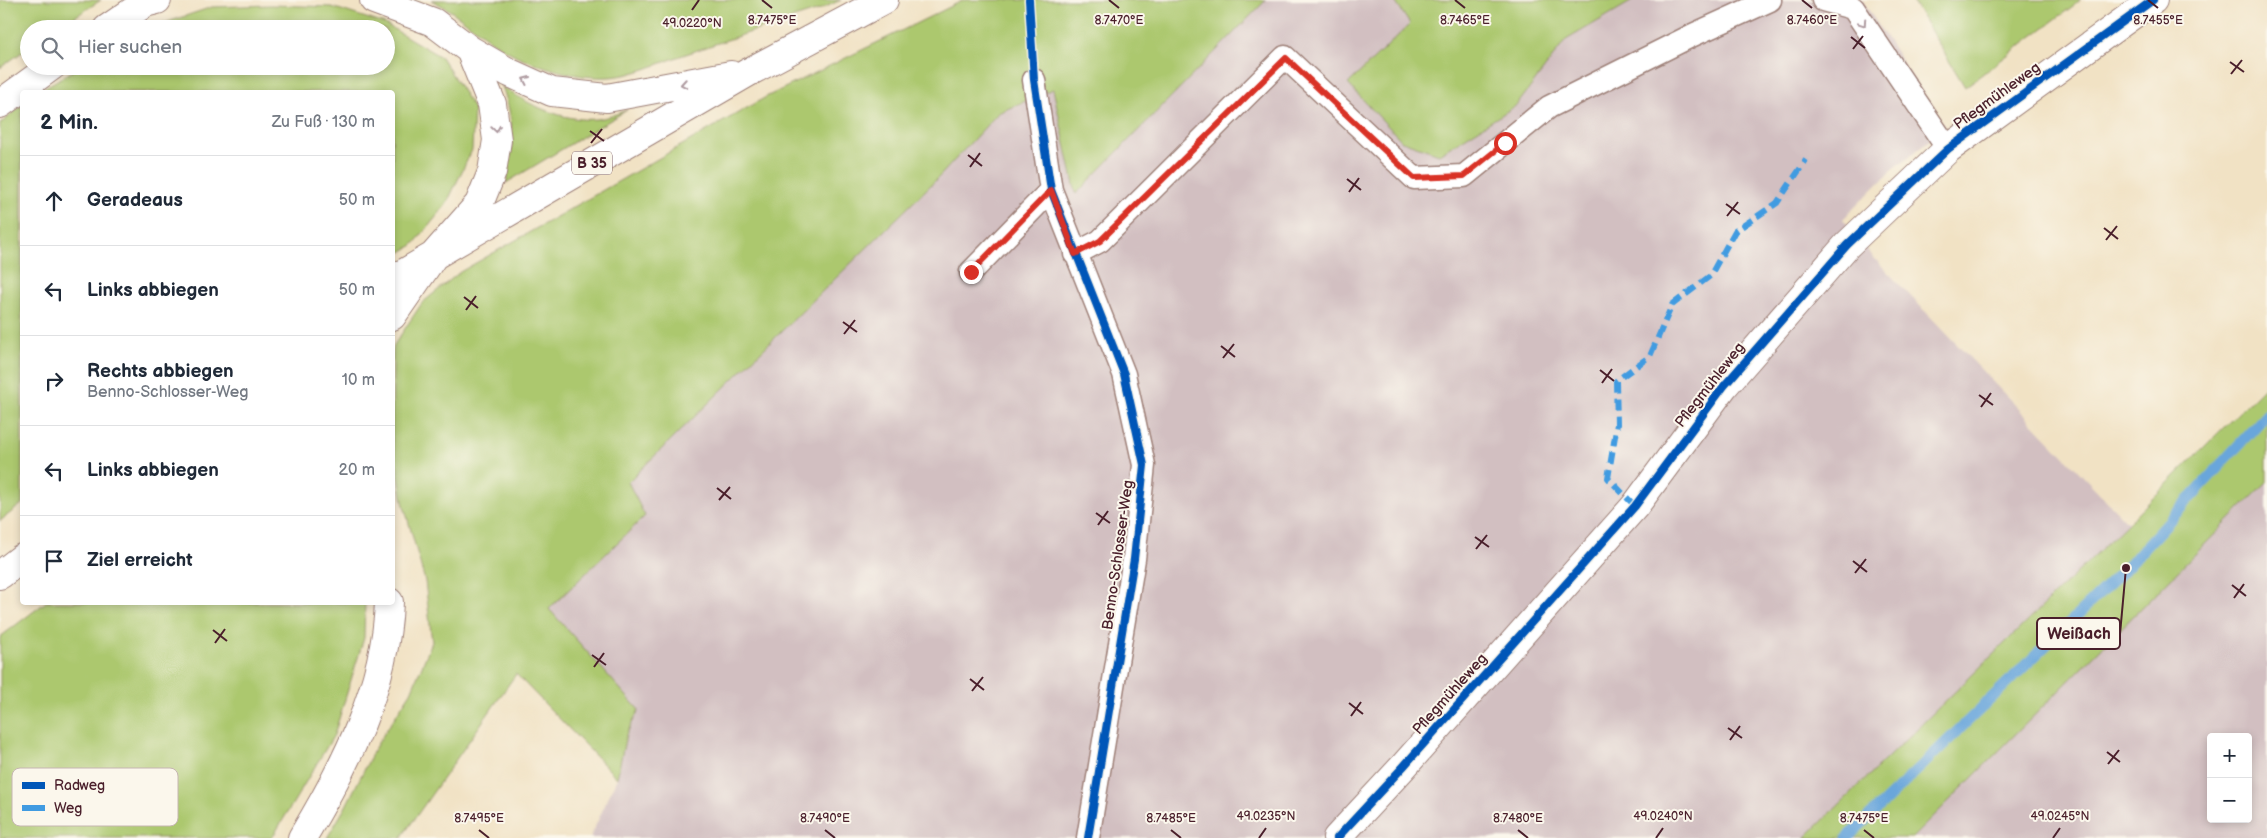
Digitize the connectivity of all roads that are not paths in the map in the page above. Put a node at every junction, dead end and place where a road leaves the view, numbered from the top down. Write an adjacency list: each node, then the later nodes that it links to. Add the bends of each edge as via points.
1 (157, 0): 7 (main road, via 145,3)
2 (374, 0): 8 (main road, via 433,22)
3 (884, 0): 9 (main road, B 35)
4 (1770, 0): 16 (lane, via 1549,107 1464,176 1414,178 1286,58 1100,241)
5 (1823, 0): 13 (lane, one-way to 13, via 1853,8)
6 (2153, 0): 13 (main road, Pflegmühleweg)
7 (120, 20)
8 (470, 50): 9 (main road, one-way to 8, via 607,98 552,92); 15 (main road, one-way to 15, via 492,104 497,140 492,172 479,204)
9 (749, 72): 15 (main road, B 35)
10 (40, 75): 12 (main road)
11 (1034, 80): 14 (lane, Benno-Schlosser-Weg)
12 (0, 104)
13 (1948, 149): 25 (main road, Pflegmühleweg, via 1847,245 1724,386 1635,506)
14 (1051, 190): 16 (lane, Benno-Schlosser-Weg); 17 (lane)
15 (434, 254): 18 (main road, B 35); 19 (main road)
16 (1075, 254): 24 (lane, Benno-Schlosser-Weg, via 1124,374 1144,465 1134,558)
17 (971, 272)
18 (395, 278)
19 (395, 312)
20 (20, 560): 21 (main road)
21 (0, 575)
22 (389, 605): 23 (main road, via 380,668 354,741 326,799)
23 (302, 838)
24 (1088, 838)
25 (1337, 838)

